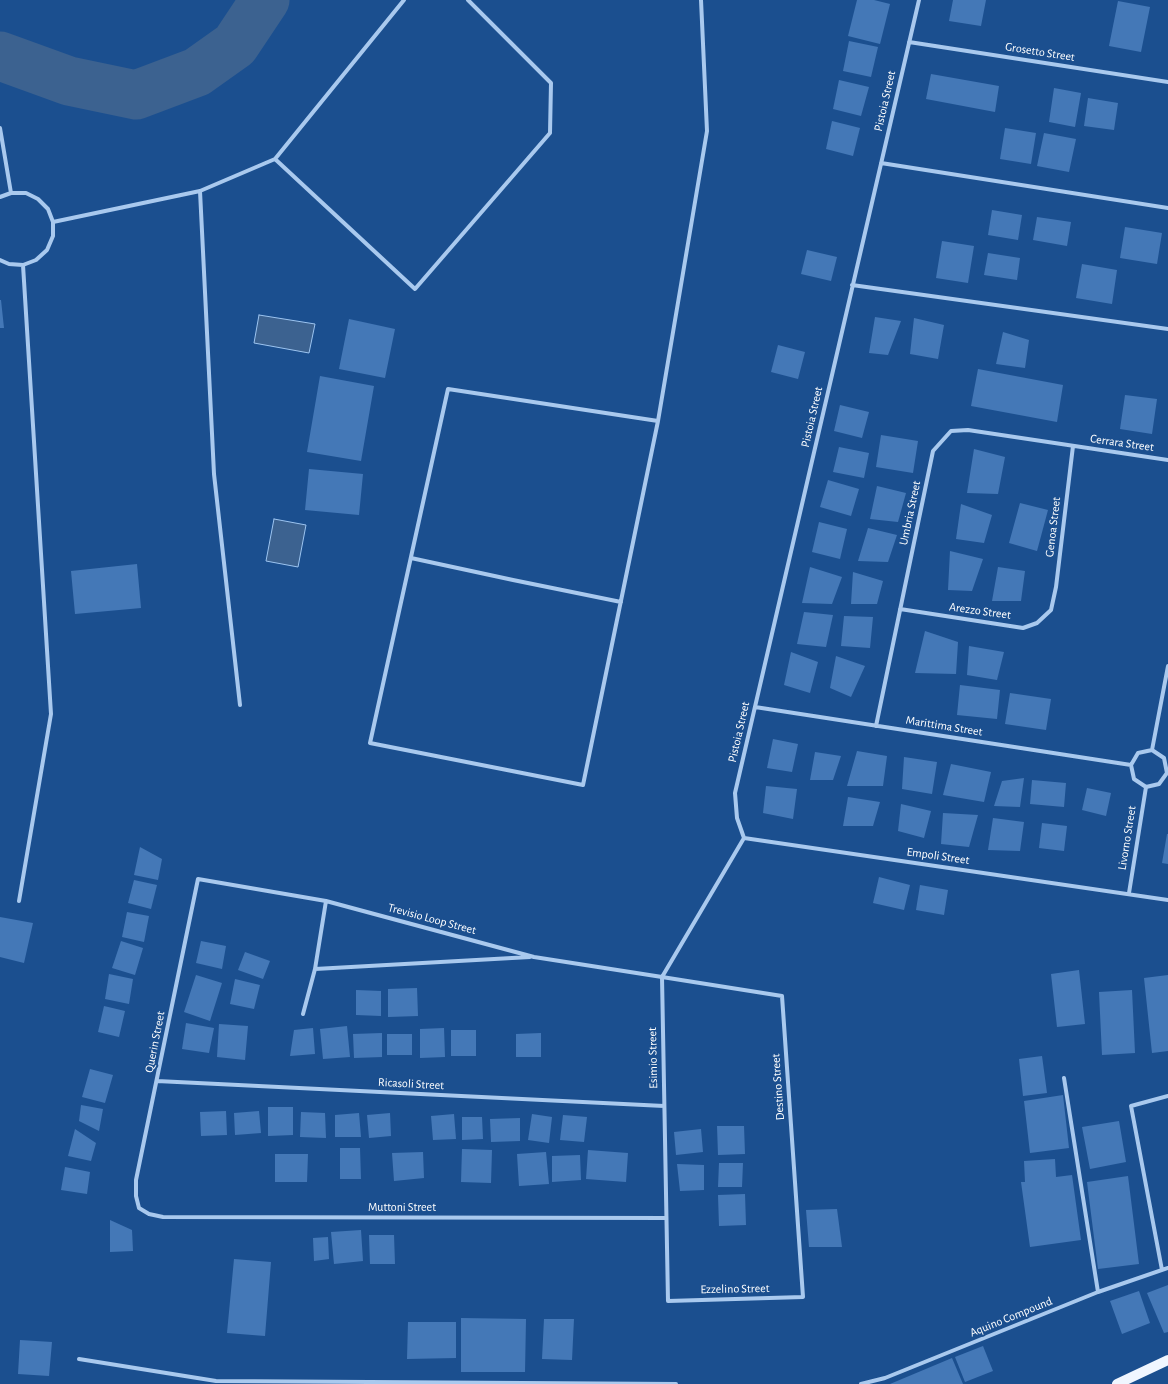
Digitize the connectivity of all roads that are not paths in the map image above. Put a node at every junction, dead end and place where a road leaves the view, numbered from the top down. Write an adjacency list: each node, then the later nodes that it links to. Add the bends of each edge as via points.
1 (404, 0): 8 (street)
2 (468, 0): 8 (street, via 551,83 550,133 415,289)
3 (701, 0): 19 (street, via 707,131)
4 (919, 0): 5 (street, Pistoia Street)
5 (909, 42): 6 (street, Grosetto Street); 9 (street, Pistoia Street)
6 (1168, 82)
7 (0, 128): 11 (street)
8 (274, 159): 10 (street)
9 (881, 163): 13 (street); 17 (street, Pistoia Street)
10 (200, 191): 14 (street); 27 (street, via 214,474)
11 (11, 192): 12 (street); 14 (street, via 26,193 38,199 48,208)
12 (0, 197)
13 (1168, 208)
14 (53, 222): 16 (street, via 53,236 47,250 36,260)
15 (0, 260): 16 (street)
16 (23, 265): 38 (street, via 51,714)
17 (852, 285): 18 (street); 28 (street, Pistoia Street)
18 (1168, 329)
19 (658, 421): 22 (street, via 448,389); 23 (street)
20 (1073, 446): 21 (street, Cerrara Street); 24 (street, Umbria Street, via 968,430 951,431 932,451); 25 (street, Genoa Street)
21 (1168, 460)
22 (411, 558): 23 (street); 23 (street, via 370,743 583,785)
23 (621, 602)
24 (900, 609): 25 (street, Arezzo Street, via 1024,628 1037,623); 29 (street, Umbria Street)
25 (1051, 610)
26 (1168, 666): 30 (street)
27 (240, 705)
28 (755, 707): 29 (street, Marittima Street); 34 (street, Pistoia Street, via 736,793 738,818)
29 (876, 726): 31 (street, Marittima Street)
30 (1152, 750): 31 (street, via 1138,753); 32 (street, via 1164,758)
31 (1131, 765): 33 (street, via 1134,778)
32 (1167, 773): 33 (street, via 1159,784)
33 (1146, 787): 36 (street, Livorno Street)
34 (744, 838): 36 (street, Empoli Street); 42 (street)
35 (198, 879): 39 (street, Trevisio Loop Street); 45 (street, Querin Street)
36 (1129, 893): 37 (street, Empoli Street)
37 (1168, 900)
38 (19, 901)
39 (326, 902): 40 (street, Trevisio Loop Street); 41 (street)
40 (534, 957): 41 (street); 42 (street, Trevisio Loop Street)
41 (315, 969): 43 (street)
42 (662, 976): 47 (street, Esimio Street); 53 (street, Destino Street, via 782,996)
43 (303, 1014)
44 (1064, 1078): 52 (street)
45 (157, 1081): 47 (street, Ricasoli Street); 48 (street, Querin Street, via 136,1180)
46 (1168, 1096): 51 (street, via 1131,1106)
47 (664, 1106): 49 (street, Esimio Street)
48 (139, 1208): 49 (street, Muttoni Street, via 149,1214 163,1217)
49 (666, 1218): 54 (street, Esimio Street)
50 (1168, 1268): 51 (street, Aquino Compound)
51 (1162, 1270): 52 (street, Aquino Compound)
52 (1098, 1292): 58 (street, Aquino Compound, via 885,1378)
53 (803, 1298): 54 (street, Ezzelino Street)
54 (668, 1301)
55 (79, 1359): 57 (street, via 216,1381)
56 (1168, 1360): 59 (main road)
57 (676, 1384)
58 (861, 1384)
59 (1117, 1384)

